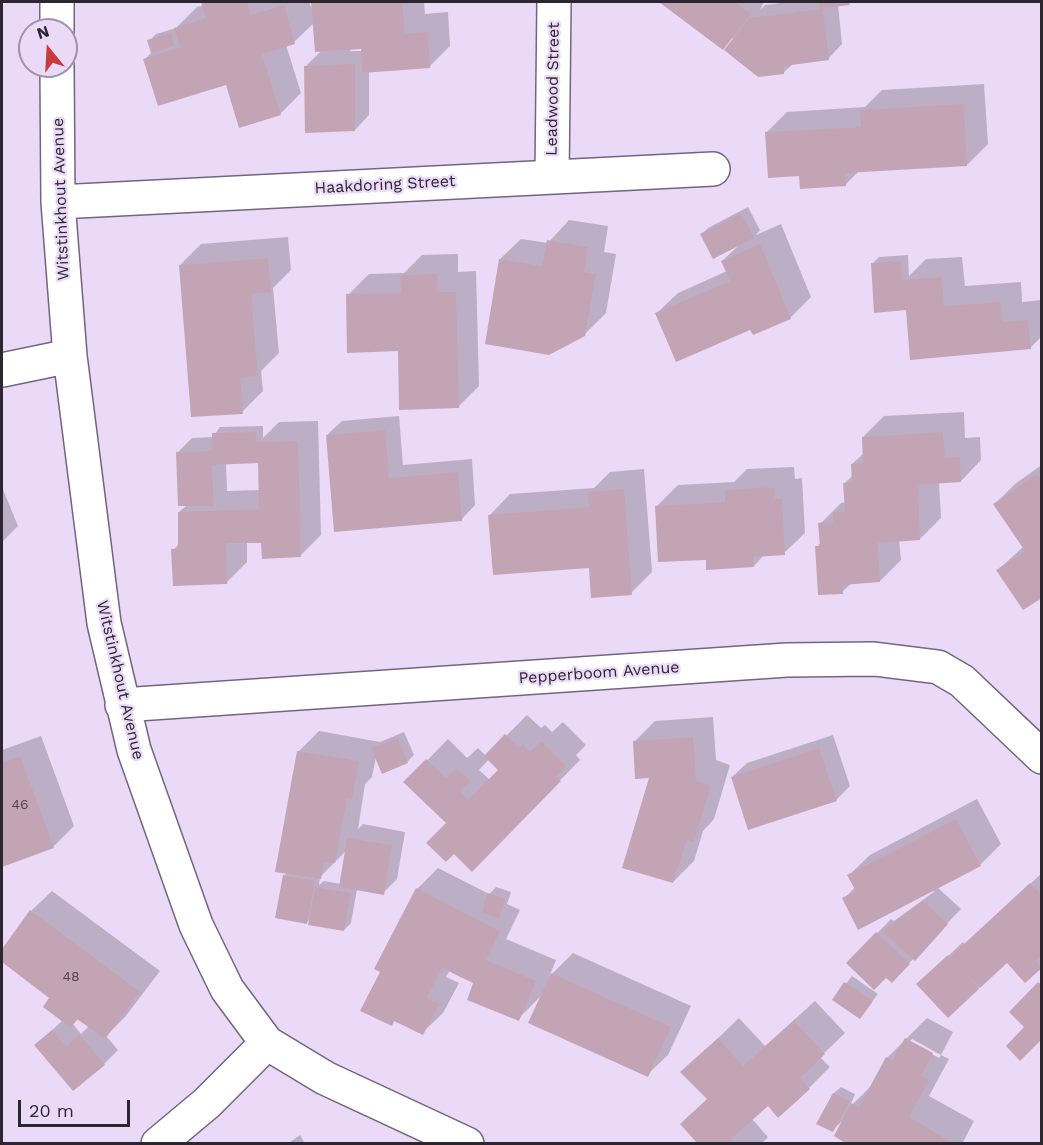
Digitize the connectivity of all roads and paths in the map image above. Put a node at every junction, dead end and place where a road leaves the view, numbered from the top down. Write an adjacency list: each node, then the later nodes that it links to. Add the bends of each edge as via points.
1 (57, 2): 3 (street)
2 (554, 2): 6 (street, Leadwood Street)
3 (57, 18)
4 (57, 78): 7 (street, Witstinkhout Avenue)
5 (713, 169): 6 (street, Haakdoring Street)
6 (552, 177): 7 (street, Haakdoring Street)
7 (58, 202): 8 (street, Witstinkhout Avenue)
8 (70, 356): 9 (street); 10 (street, Witstinkhout Avenue, via 104,624)
9 (2, 370)
10 (122, 705): 11 (street, Pepperboom Avenue, via 787,660 874,659 938,667 962,681); 12 (street, Witstinkhout Avenue, via 196,926 227,989)
11 (1041, 757)
12 (267, 1043): 13 (street, via 207,1103); 14 (street, Witstinkhout Avenue, via 325,1078)
13 (158, 1143)
14 (467, 1143)

